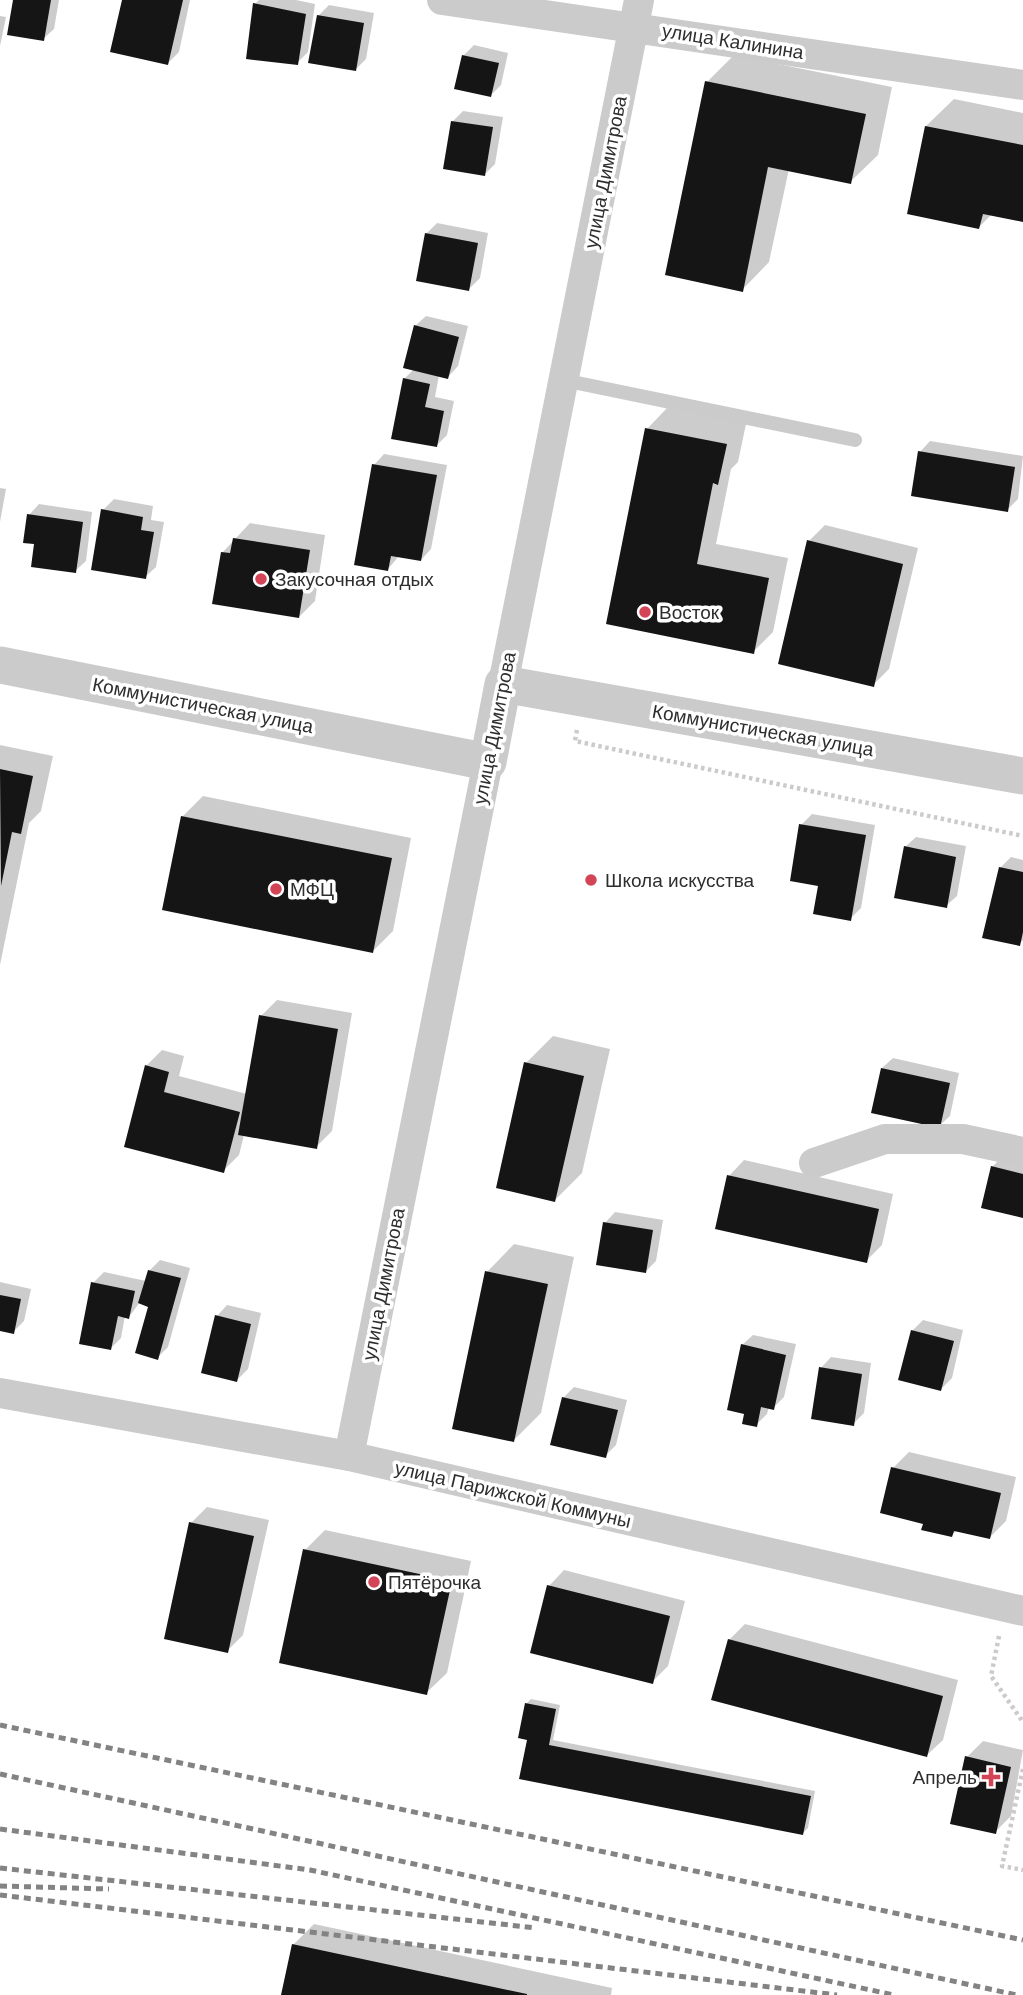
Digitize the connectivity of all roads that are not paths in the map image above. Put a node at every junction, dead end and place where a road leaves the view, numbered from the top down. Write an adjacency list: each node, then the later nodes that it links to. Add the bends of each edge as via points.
1 (442, 0): 2 (street, улица Калинина)
2 (637, 13): 3 (street, улица Калинина); 4 (street, улица Димитрова)
3 (1023, 85)
4 (564, 380): 5 (lane); 7 (street, улица Димитрова)
5 (855, 440)
6 (0, 665): 8 (street, Коммунистическая улица)
7 (503, 684): 8 (street, улица Димитрова); 9 (street, Коммунистическая улица)
8 (488, 762): 13 (street, улица Димитрова)
9 (1023, 776)
10 (1023, 1152): 11 (street, via 963,1139 885,1139)
11 (814, 1163)
12 (0, 1393): 13 (street, улица Парижской Коммуны)
13 (349, 1456): 14 (street, улица Парижской Коммуны)
14 (1014, 1609)

